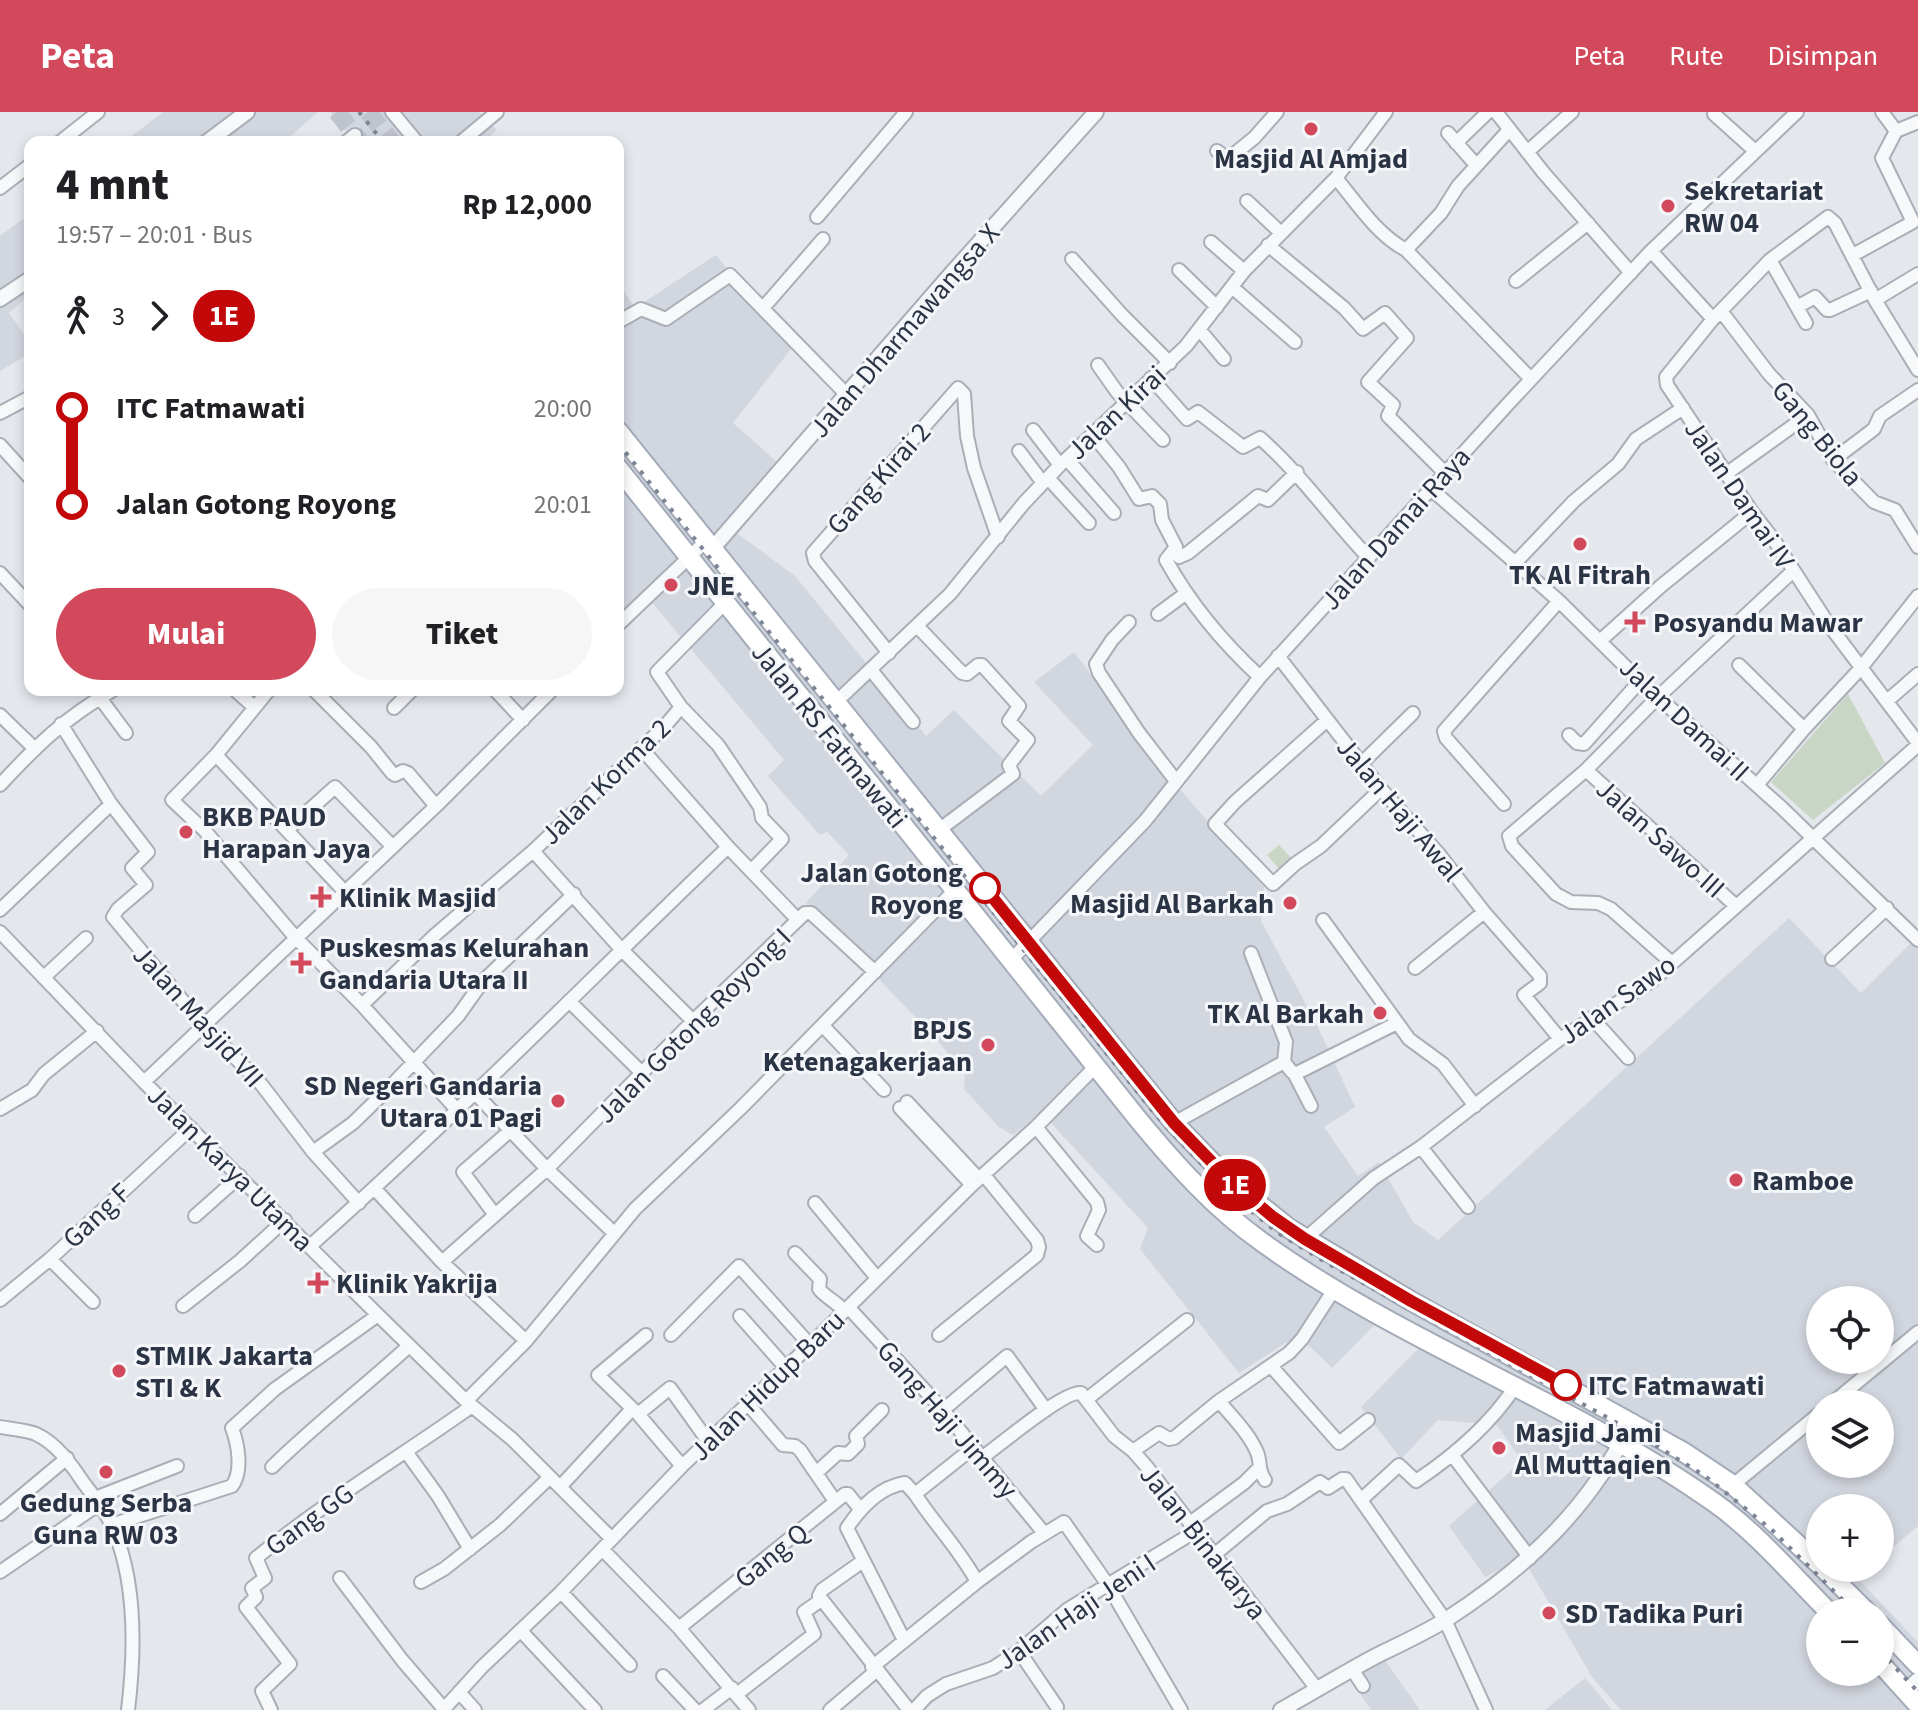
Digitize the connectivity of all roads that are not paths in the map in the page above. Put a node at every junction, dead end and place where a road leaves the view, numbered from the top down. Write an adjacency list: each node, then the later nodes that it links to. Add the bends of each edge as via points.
1 (98, 112): 18 (street)
2 (392, 112): 20 (street)
3 (497, 112): 21 (street)
4 (906, 112): 30 (street)
5 (1096, 112): 66 (street, Jalan Dharmawangsa X)
6 (1277, 112): 23 (street, via 1227,159)
7 (1386, 112): 27 (street, Jalan Kirai)
8 (1488, 112): 25 (street, via 1452,138)
9 (1496, 112): 16 (street)
10 (1572, 112): 24 (street)
11 (1797, 112): 22 (street, Jalan Damai Raya)
12 (1882, 112): 17 (street)
13 (1714, 114): 22 (street)
14 (236, 115): 19 (street)
15 (1918, 122): 17 (street)
16 (1509, 130): 24 (street); 25 (street)
17 (1896, 131): 32 (street, via 1883,160)
18 (68, 136)
19 (213, 136)
20 (412, 136)
21 (468, 136)
22 (1754, 150): 38 (street, Jalan Damai Raya)
23 (1217, 151)
24 (1527, 152): 31 (street)
25 (1476, 165): 37 (street)
26 (24, 170): 28 (street)
27 (1336, 178): 33 (street, Jalan Kirai); 37 (street, via 1380,230)
28 (0, 188)
29 (1247, 201): 33 (street)
30 (817, 217)
31 (1588, 223): 44 (street); 46 (street)
32 (1915, 228): 39 (street)
33 (1280, 232): 36 (street, Jalan Kirai)
34 (823, 239): 53 (street)
35 (1211, 242): 43 (street)
36 (1268, 245): 43 (street, Jalan Kirai); 82 (street, via 1364,330 1385,313 1407,338 1368,382 1393,405 1388,416)
37 (1406, 250): 64 (street)
38 (1651, 251): 44 (street, Jalan Damai Raya); 54 (street)
39 (1853, 255): 41 (street, via 1828,217); 49 (street)
40 (1072, 259): 61 (street)
41 (1770, 260): 52 (street); 54 (street)
42 (1179, 270): 51 (street)
43 (1244, 271): 48 (street, Jalan Kirai)
44 (1631, 273): 64 (street, Jalan Damai Raya)
45 (1918, 274): 49 (street)
46 (1516, 281)
47 (24, 283): 50 (street)
48 (1232, 287): 51 (street, Jalan Kirai); 58 (street)
49 (1873, 295): 52 (street, via 1830,310 1815,297); 60 (street)
50 (0, 299)
51 (1217, 307): 57 (street, Jalan Kirai)
52 (1797, 307): 56 (street)
53 (763, 308): 55 (street, via 730,275 666,319 641,309); 66 (street)
54 (1717, 315): 69 (street, Jalan Damai IV, via 1666,377); 78 (street, Gang Biola, via 1808,415)
55 (624, 319)
56 (1806, 323)
57 (1199, 329): 59 (street); 61 (street, Jalan Kirai)
58 (1295, 342)
59 (1224, 359)
60 (1916, 362)
61 (1170, 363): 63 (street, Jalan Kirai)
62 (1098, 365): 68 (street)
63 (1151, 378): 68 (street, Jalan Kirai); 81 (street, via 1187,419 1198,412 1243,447 1260,438)
64 (1531, 379): 82 (street, Jalan Damai Raya)
65 (1918, 390): 78 (street, via 1880,416 1874,429)
66 (847, 395): 91 (street, Jalan Dharmawangsa X)
67 (24, 400): 70 (street)
68 (1127, 401): 73 (street, Jalan Kirai); 75 (street)
69 (1683, 408): 83 (street, Jalan Damai IV); 96 (street, via 1636,439 1618,464)
70 (0, 413)
71 (1794, 425): 83 (street)
72 (1033, 430): 79 (street)
73 (1093, 435): 79 (street, Jalan Kirai); 93 (street, via 1139,499 1152,496 1160,504 1176,547)
74 (624, 439): 91 (main road, Jalan RS Fatmawati)
75 (1163, 440)
76 (0, 445): 80 (street)
77 (1019, 451): 85 (street)
78 (1833, 460): 92 (street, Gang Biola, via 1874,502 1895,510)
79 (1064, 462): 85 (street, Jalan Kirai); 88 (street)
80 (24, 471)
81 (1297, 472): 93 (street, via 1268,500 1258,496 1188,553); 95 (street)
82 (1445, 473): 86 (street, Jalan Damai Raya)
83 (1726, 474): 87 (street, Jalan Damai IV)
84 (624, 476): 94 (main road, Jalan RS Fatmawati)
85 (1045, 480): 89 (street); 90 (street, Jalan Kirai)
86 (1431, 489): 95 (street, Jalan Damai Raya); 96 (street, Jalan Damai II)
87 (1752, 512): 97 (street, Jalan Damai IV); 108 (street)
88 (1114, 513)
89 (1089, 523)
90 (998, 537): 107 (street, Jalan Kirai); 109 (street, Gang Kirai 2, via 974,468 960,388 813,553)
91 (709, 545): 94 (street); 127 (main road, Jalan RS Fatmawati)
92 (1918, 547)
93 (1170, 556): 99 (street)
94 (687, 557): 103 (main road, Jalan RS Fatmawati); 105 (street)
95 (1369, 558): 110 (street, Jalan Damai Raya)
96 (1516, 562): 102 (street, Jalan Damai II)
97 (1793, 571): 112 (street, Jalan Damai IV); 125 (street, Jalan Sawo III)
98 (0, 573): 101 (street)
99 (1185, 594): 104 (street); 115 (street)
100 (1918, 596): 112 (street)
101 (24, 599)
102 (1559, 601): 108 (street, Jalan Damai II); 151 (street, via 1444,731)
103 (724, 604): 129 (street, Jalan Korma 2, via 657,672); 161 (main road, Jalan RS Fatmawati)
104 (1158, 614)
105 (624, 619)
106 (1129, 622): 146 (street, via 1096,664)
107 (918, 627): 109 (street, Jalan Kirai); 154 (street, via 962,673 982,665 1019,706 1009,721 1028,740 1009,765 1013,774)
108 (1601, 640): 116 (street, Jalan Damai II)
109 (889, 653): 113 (street, Jalan Kirai)
110 (1278, 656): 115 (street, Jalan Damai Raya); 134 (street, Jalan Haji Awal)
111 (1739, 665): 137 (street)
112 (1860, 669): 126 (street, Jalan Damai IV); 137 (street)
113 (871, 670): 127 (street, Jalan Kirai); 135 (street)
114 (1918, 674): 126 (street)
115 (1260, 677): 146 (street, Jalan Damai Raya)
116 (1640, 681): 125 (street, Jalan Damai II); 139 (street, via 1584,744)
117 (103, 696): 136 (street)
118 (108, 696): 138 (street)
119 (242, 696): 128 (street)
120 (264, 696): 128 (street)
121 (320, 696): 152 (street, via 392,773 408,773)
122 (406, 696): 130 (street)
123 (501, 696): 133 (street)
124 (546, 696): 133 (street)
125 (1658, 697): 145 (street, Jalan Sawo III); 148 (street, Jalan Damai II)
126 (1887, 701): 140 (street, Jalan Damai IV)
127 (836, 702): 154 (main road, Jalan RS Fatmawati)
128 (254, 707): 143 (street)
129 (681, 707): 142 (street, Jalan Korma 2); 159 (street, via 718,745 756,800 762,818 782,839)
130 (394, 708)
131 (1413, 713): 144 (street)
132 (0, 715): 141 (street)
133 (523, 720): 152 (street)
134 (1326, 721): 144 (street, Jalan Haji Awal); 149 (street, via 1215,824 1273,884)
135 (913, 722)
136 (61, 724): 141 (street); 150 (street)
137 (1804, 729): 148 (street)
138 (126, 733)
139 (1569, 735)
140 (1918, 744): 155 (street, Jalan Sawo)
141 (34, 748): 147 (street)
142 (641, 748): 157 (street); 158 (street, Jalan Korma 2)
143 (216, 755): 153 (street); 170 (street, via 172,800)
144 (1362, 763): 149 (street, Jalan Haji Awal)
145 (1586, 770): 163 (street, Jalan Sawo III); 178 (street, Jalan Sawo III, via 1511,833 1509,841 1556,894 1611,909)
146 (1176, 781): 173 (street, Jalan Damai Raya, via 1145,821)
147 (0, 785)
148 (1757, 785): 155 (street, Jalan Damai II)
149 (1381, 789): 166 (street, Jalan Haji Awal)
150 (111, 804): 165 (street); 187 (street, Jalan Masjid VII, via 148,852 132,868 146,885 113,917)
151 (1504, 804)
152 (436, 806): 156 (street)
153 (287, 830): 156 (street, via 335,787); 160 (street)
154 (939, 830): 173 (main road, Jalan RS Fatmawati)
155 (1812, 837): 163 (street, Jalan Sawo); 164 (street, Jalan Damai II)
156 (393, 847): 160 (street)
157 (728, 847): 159 (street); 174 (street)
158 (533, 851): 162 (street); 183 (street, Jalan Korma 2)
159 (751, 871): 167 (street)
160 (344, 891): 170 (street)
161 (954, 891): 177 (main road, Jalan RS Fatmawati); 180 (street)
162 (574, 894): 174 (street); 192 (street, via 491,972)
163 (1736, 906): 178 (street, Jalan Sawo)
164 (1887, 908): 172 (street, Jalan Damai II); 176 (street)
165 (0, 910)
166 (1484, 912): 179 (street); 190 (street, Jalan Haji Awal, via 1541,980 1524,995)
167 (798, 920): 180 (street, Jalan Gotong Royong I, via 811,913); 185 (street, Jalan Gotong Royong I)
168 (1323, 920): 186 (street)
169 (0, 932): 181 (street, Jalan Karya Utama)
170 (295, 937): 183 (street); 187 (street)
171 (86, 938): 181 (street)
172 (1918, 940)
173 (1028, 943): 177 (street, Jalan Damai Raya); 205 (main road, Jalan RS Fatmawati)
174 (621, 949): 182 (street); 185 (street)
175 (1251, 953): 193 (street, via 1286,1042)
176 (1832, 959)
177 (1010, 961): 194 (main road, Jalan RS Fatmawati)
178 (1672, 963): 184 (street, Jalan Sawo, via 1636,993)
179 (1415, 968)
180 (875, 972): 188 (street)
181 (44, 977): 189 (street, Jalan Karya Utama)
182 (569, 1001): 196 (street); 199 (street)
183 (362, 1005): 192 (street)
184 (1592, 1018): 190 (street, Jalan Sawo); 191 (street)
185 (693, 1021): 196 (street, Jalan Gotong Royong I)
186 (1397, 1023): 195 (street); 202 (street, via 1443,1064)
187 (203, 1025): 197 (street); 210 (street, Jalan Masjid VII, via 261,1084)
188 (823, 1026): 198 (street); 221 (street)
189 (97, 1031): 197 (street, Jalan Karya Utama); 203 (street, via 32,1090)
190 (1560, 1039): 202 (street, Jalan Sawo)
191 (1628, 1058)
192 (414, 1062): 204 (street); 210 (street, via 353,1123)
193 (1284, 1062): 195 (street); 205 (street)
194 (1096, 1066): 206 (street, Jalan Hidup Baru); 229 (main road, Jalan RS Fatmawati, via 1157,1143 1231,1218)
195 (1294, 1073): 201 (street)
196 (643, 1074): 211 (street, Jalan Gotong Royong I)
197 (144, 1082): 207 (street, Jalan Karya Utama)
198 (884, 1090)
199 (476, 1094): 204 (street); 208 (street)
200 (904, 1105): 213 (street)
201 (1311, 1106)
202 (1475, 1106): 209 (street, Jalan Sawo)
203 (0, 1109)
204 (457, 1110): 214 (street)
205 (1174, 1123): 222 (main road, Jalan RS Fatmawati, via 1231,1182)
206 (1036, 1127): 213 (street, Jalan Hidup Baru); 223 (street, via 1097,1202 1099,1210 1087,1233)
207 (191, 1128): 212 (street, Jalan Karya Utama); 226 (street, Gang F)
208 (511, 1130): 211 (street); 218 (street, via 463,1172)
209 (1421, 1147): 217 (street); 222 (street, Jalan Sawo, via 1374,1178)
210 (313, 1152): 215 (street, Jalan Masjid VII)
211 (547, 1169): 218 (street, Jalan Gotong Royong I); 221 (street)
212 (240, 1176): 219 (street); 220 (street, Jalan Karya Utama)
213 (978, 1180): 228 (street, Jalan Hidup Baru); 240 (street, via 1037,1240 1039,1251)
214 (374, 1188): 215 (street); 227 (street)
215 (359, 1203): 224 (street)
216 (815, 1203): 228 (street)
217 (1468, 1207)
218 (495, 1215): 227 (street, Jalan Gotong Royong I)
219 (195, 1216)
220 (285, 1220): 224 (street, Jalan Karya Utama); 232 (street)
221 (614, 1233): 241 (street)
222 (1305, 1239): 257 (main road, Jalan RS Fatmawati)
223 (1097, 1245)
224 (310, 1246): 234 (street, Jalan Karya Utama)
225 (795, 1253): 233 (street, Gang Haji Jimmy, via 820,1279 822,1293)
226 (50, 1259): 230 (street, Gang F); 231 (street)
227 (442, 1262): 241 (street)
228 (877, 1278): 233 (street, Jalan Hidup Baru)
229 (1335, 1288): 244 (street, via 1302,1339); 246 (main road, Jalan RS Fatmawati)
230 (0, 1300)
231 (93, 1302)
232 (183, 1306)
233 (846, 1309): 242 (street, Jalan Hidup Baru); 253 (street, Gang Haji Jimmy)
234 (378, 1315): 243 (street, Jalan Karya Utama); 280 (street, via 275,1389 231,1430 238,1448 232,1486)
235 (740, 1316): 245 (street)
236 (1187, 1320): 248 (street)
237 (1918, 1332): 247 (street)
238 (646, 1335): 255 (street, via 598,1375)
239 (671, 1335): 242 (street, via 739,1266)
240 (939, 1335)
241 (526, 1341): 250 (street)
242 (810, 1345): 245 (street, Jalan Hidup Baru)
243 (409, 1346): 250 (street, Jalan Karya Utama); 269 (street)
244 (1271, 1366): 249 (street); 256 (street, via 1339,1443)
245 (786, 1368): 251 (street, Jalan Hidup Baru)
246 (1515, 1387): 261 (main road, Jalan RS Fatmawati); 265 (street)
247 (1848, 1390)
248 (1087, 1399): 254 (street, via 1075,1392); 262 (street, Jalan Binakarya, via 1114,1436)
249 (1219, 1401): 262 (street, via 1174,1438 1159,1433); 281 (street, Jalan Haji Jeni I, via 1252,1444 1261,1474)
250 (469, 1404): 264 (street); 271 (street, Jalan Karya Utama)
251 (748, 1404): 260 (street, Jalan Hidup Baru); 270 (street, via 783,1445 800,1450)
252 (882, 1410): 270 (street, via 856,1436 858,1444 848,1454 838,1453)
253 (943, 1410): 254 (street, via 1007,1356); 263 (street, Gang Haji Jimmy)
254 (1046, 1410): 263 (street)
255 (635, 1412): 260 (street, via 671,1389); 268 (street); 273 (street)
256 (1368, 1420)
257 (1632, 1421): 261 (street); 272 (main road, Jalan RS Fatmawati)
258 (1806, 1425): 272 (street)
259 (0, 1427): 266 (street, via 35,1434)
260 (708, 1441): 268 (street, Jalan Hidup Baru)
261 (1621, 1445): 288 (street, via 1574,1514); 297 (main road, Jalan RS Fatmawati, via 1717,1504)
262 (1133, 1451): 281 (street, Jalan Binakarya)
263 (979, 1452): 274 (street); 282 (street, Gang Haji Jimmy)
264 (407, 1453): 284 (street); 320 (street, Gang GG, via 359,1481 256,1558 265,1578 252,1588 256,1597 246,1607 290,1664 262,1691)
265 (1453, 1456): 275 (street, via 1416,1481 1399,1465); 288 (street)
266 (67, 1458): 276 (street); 279 (street)
267 (177, 1466): 276 (street)
268 (682, 1466): 283 (street, Jalan Hidup Baru)
269 (272, 1467)
270 (816, 1473): 277 (street)
271 (550, 1477): 273 (street, Jalan Karya Utama); 284 (street)
272 (1733, 1485): 286 (main road, Jalan RS Fatmawati)
273 (560, 1487): 283 (street, Jalan Karya Utama)
274 (915, 1494): 278 (street, via 902,1483); 293 (street, via 961,1552)
275 (1362, 1499): 287 (street, via 1345,1478 1328,1488 1320,1482 1267,1511); 300 (street)
276 (97, 1501): 280 (street); 290 (street)
277 (835, 1501): 278 (street, Gang Q, via 846,1494); 301 (street, Gang Q)
278 (860, 1509): 289 (street, via 847,1528)
279 (0, 1514)
280 (111, 1525): 319 (street, via 130,1596)
281 (1193, 1527): 287 (street, Jalan Binakarya); 295 (street, Jalan Haji Jeni I)
282 (1044, 1533): 293 (street); 295 (street, via 1064,1522)
283 (612, 1539): 285 (street, Jalan Hidup Baru)
284 (470, 1549): 292 (street)
285 (603, 1550): 296 (street, Jalan Hidup Baru); 301 (street)
286 (1806, 1553)
287 (1214, 1555): 313 (street, Jalan Binakarya)
288 (1530, 1558): 300 (street)
289 (863, 1561): 299 (street, via 822,1590); 303 (street)
290 (0, 1572)
291 (340, 1578): 321 (street)
292 (421, 1582)
293 (977, 1582): 303 (street)
294 (1836, 1582): 298 (main road, Jalan RS Fatmawati)
295 (1108, 1585): 305 (street, Jalan Haji Jeni I, via 1060,1615); 329 (street)
296 (561, 1592): 302 (street, Jalan Hidup Baru); 306 (street)
297 (1815, 1598)
298 (1853, 1598)
299 (821, 1600): 308 (street); 314 (street, via 804,1612 814,1634)
300 (1445, 1620): 309 (street); 331 (street)
301 (679, 1628): 314 (street)
302 (521, 1631): 315 (street, Jalan Hidup Baru); 323 (street)
303 (904, 1640): 308 (street)
304 (1894, 1640): 307 (main road)
305 (1019, 1651): 318 (street); 328 (street, Jalan Haji Jeni I, via 987,1671 936,1689)
306 (630, 1665)
307 (1918, 1665)
308 (874, 1669): 327 (street); 328 (street)
309 (1352, 1669): 312 (street); 313 (street)
310 (1894, 1675): 316 (main road)
311 (663, 1676): 324 (street)
312 (1363, 1686)
313 (1317, 1689): 317 (street)
314 (734, 1691): 325 (street); 326 (street)
315 (459, 1692): 321 (street, Jalan Hidup Baru); 322 (street)
316 (1914, 1692)
317 (1302, 1705): 330 (street)
318 (1057, 1707)
319 (128, 1710)
320 (271, 1710)
321 (444, 1710)
322 (475, 1710)
323 (595, 1710)
324 (695, 1710)
325 (703, 1710)
326 (749, 1710)
327 (830, 1710)
328 (911, 1710)
329 (1181, 1710)
330 (1281, 1710)
331 (1486, 1710)

